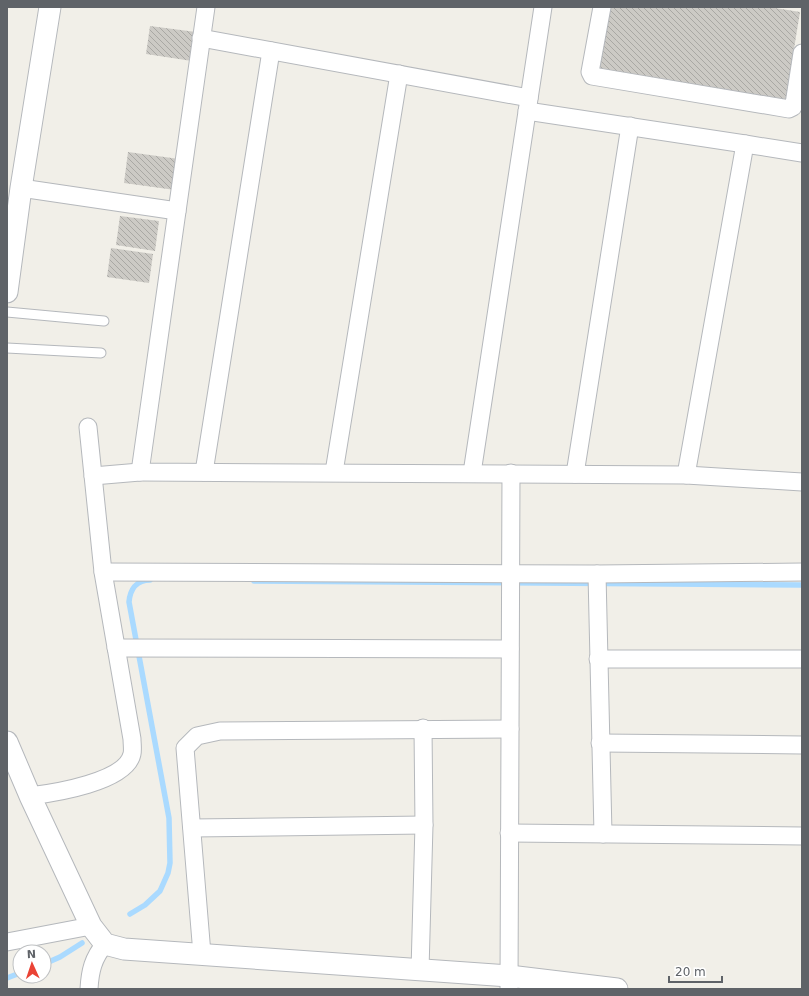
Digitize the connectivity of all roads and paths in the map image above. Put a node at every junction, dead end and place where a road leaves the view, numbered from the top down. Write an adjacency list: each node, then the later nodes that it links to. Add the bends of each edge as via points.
1 (50, 7): 13 (street)
2 (206, 7): 5 (street)
3 (543, 7): 9 (street)
4 (602, 7): 7 (street, via 590,72 592,76 789,109 794,104)
5 (201, 38): 6 (street); 14 (street)
6 (270, 51): 8 (street); 22 (street)
7 (802, 53)
8 (399, 74): 9 (street); 23 (street)
9 (528, 104): 10 (street); 24 (street)
10 (630, 126): 11 (street); 26 (street)
11 (745, 144): 12 (street); 27 (street)
12 (802, 153)
13 (21, 188): 14 (street); 15 (street)
14 (177, 211): 21 (street)
15 (7, 292)
16 (7, 312): 17 (lane)
17 (104, 321)
18 (7, 348): 19 (lane)
19 (101, 353)
20 (88, 427): 28 (street)
21 (140, 472): 22 (street); 28 (street)
22 (204, 472): 23 (street)
23 (334, 472): 24 (street)
24 (472, 473): 25 (street)
25 (511, 473): 26 (street); 32 (street)
26 (575, 474): 27 (street)
27 (686, 475): 29 (street)
28 (93, 476): 30 (street)
29 (802, 480)
30 (103, 572): 32 (street); 34 (street)
31 (802, 572): 33 (street)
32 (511, 573): 33 (street); 35 (street)
33 (597, 574): 36 (street)
34 (116, 648): 35 (street); 43 (street, via 132,739 132,755 112,776 62,792)
35 (510, 649): 39 (street)
36 (598, 659): 37 (street); 41 (street)
37 (802, 659)
38 (423, 728): 39 (street); 44 (street); 45 (street, via 220,731 197,736 186,748)
39 (510, 729): 46 (street)
40 (7, 742): 43 (street)
41 (600, 743): 42 (street); 47 (street)
42 (802, 745)
43 (30, 796): 49 (street)
44 (424, 825): 45 (street); 53 (street)
45 (192, 828): 52 (street)
46 (509, 833): 47 (street); 54 (street)
47 (603, 834): 48 (street)
48 (802, 836)
49 (91, 926): 50 (street); 51 (street)
50 (7, 942)
51 (105, 944): 52 (street, via 124,949); 55 (street, via 93,961)
52 (202, 954): 53 (street)
53 (420, 970): 54 (street)
54 (509, 982): 56 (street)
55 (89, 989)
56 (617, 989)

